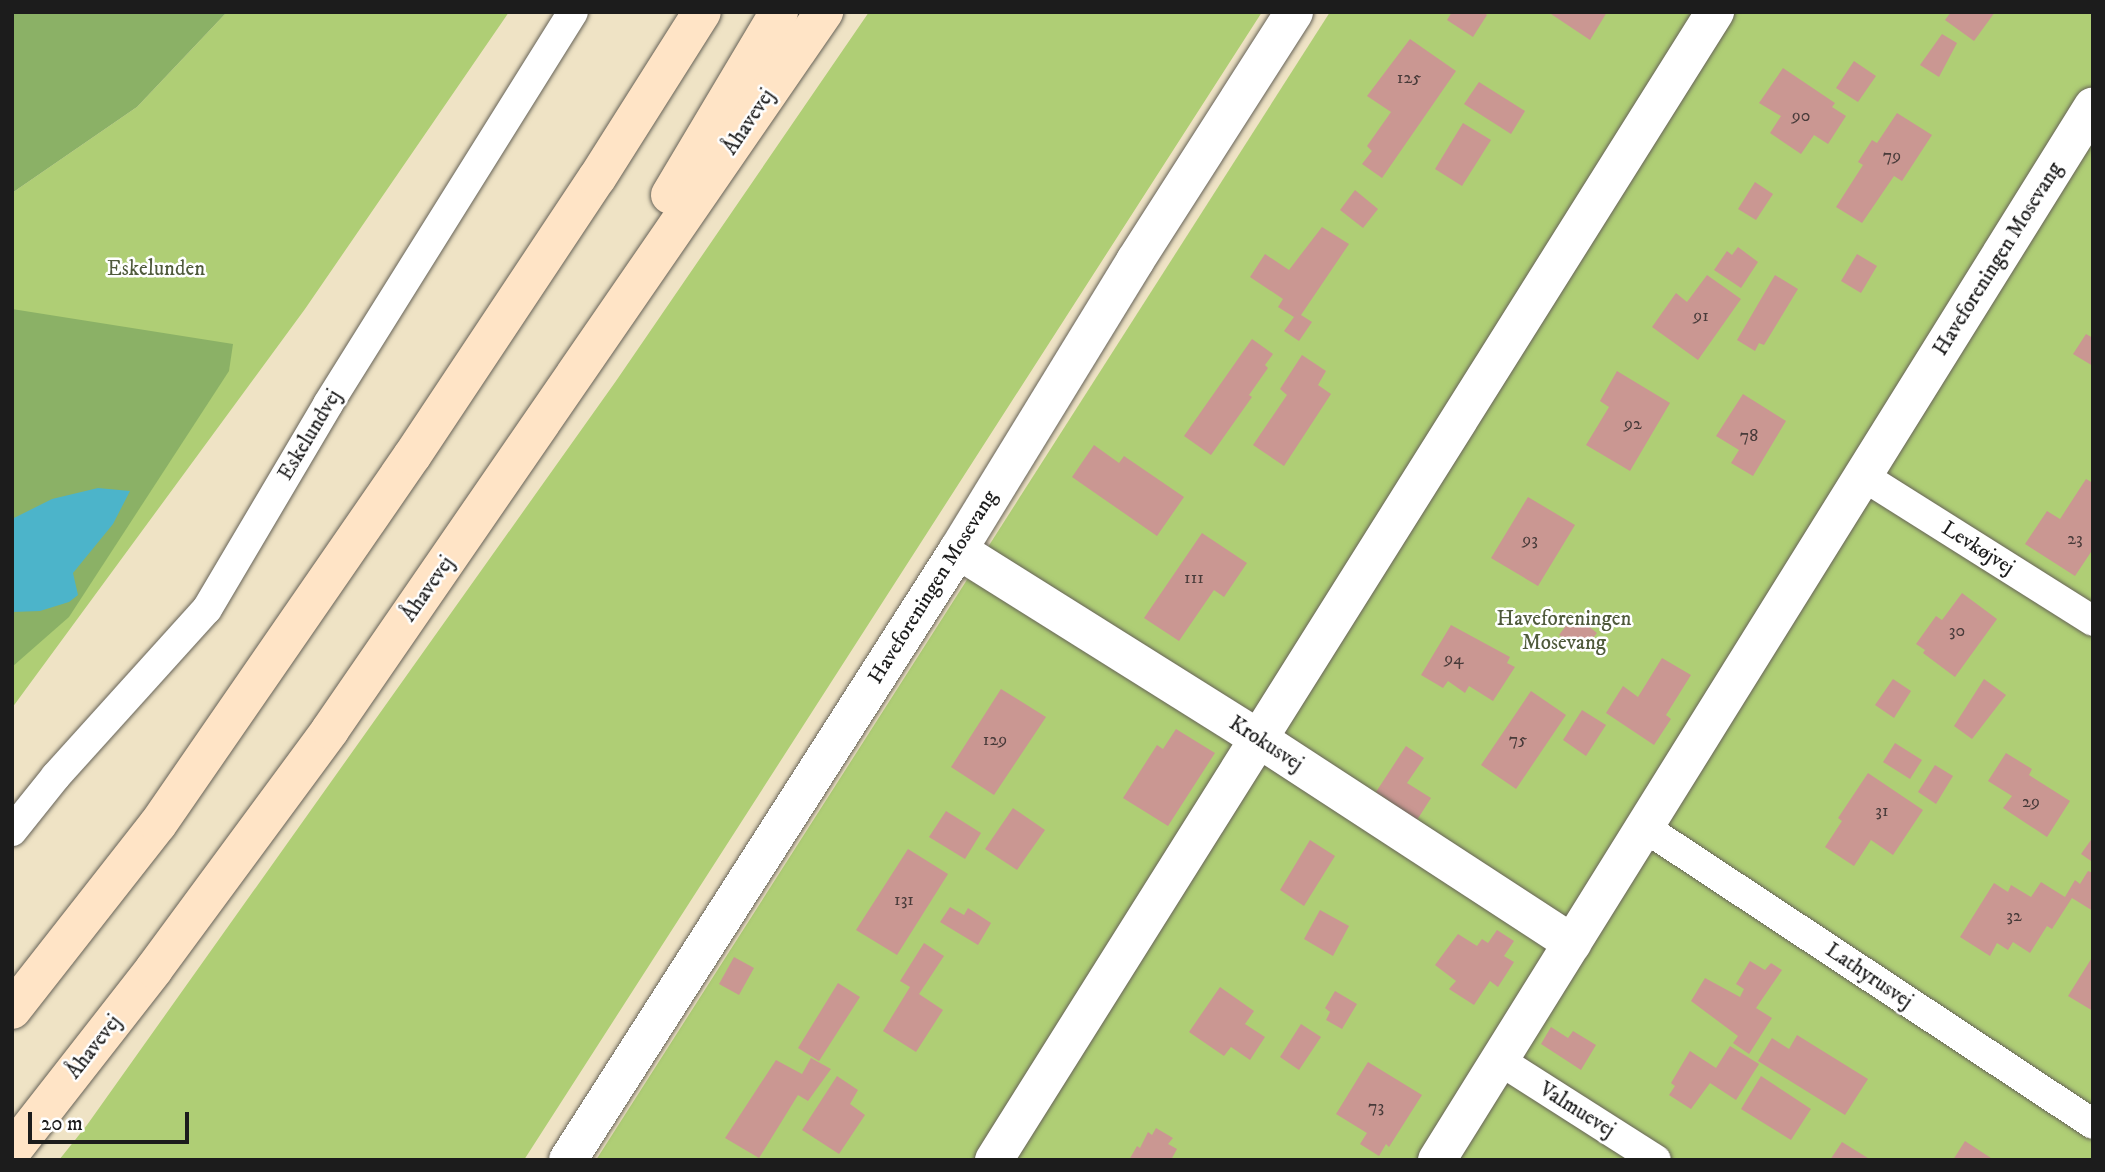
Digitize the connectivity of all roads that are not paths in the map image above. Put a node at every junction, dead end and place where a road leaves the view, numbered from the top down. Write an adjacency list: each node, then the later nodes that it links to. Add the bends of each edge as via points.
1 (573, 12): 14 (lane, Eskelundvej, via 328,404 207,609)
2 (702, 12): 16 (main road, via 412,456 158,824)
3 (779, 12): 9 (main road)
4 (824, 12): 9 (main road, Åhavevej)
5 (1294, 12): 10 (street, Haveforeningen Mosevang)
6 (1715, 12): 12 (street)
7 (2090, 118): 8 (street, Haveforeningen Mosevang)
8 (1863, 476): 11 (lane, Levkøjvej); 13 (street, Haveforeningen Mosevang)
9 (481, 513): 19 (main road, Åhavevej, via 322,741)
10 (958, 551): 12 (street, Krokusvej); 20 (street, Haveforeningen Mosevang)
11 (2093, 621)
12 (1259, 739): 15 (street, Krokusvej); 21 (street)
13 (1644, 827): 15 (street, Haveforeningen Mosevang); 18 (lane, Lathyrusvej)
14 (12, 831)
15 (1572, 943): 17 (street, Haveforeningen Mosevang)
16 (12, 1010)
17 (1499, 1060): 22 (street, Haveforeningen Mosevang); 23 (lane, Valmuevej)
18 (2093, 1124)
19 (12, 1151)
20 (568, 1160)
21 (994, 1160)
22 (1437, 1160)
23 (1656, 1160)

